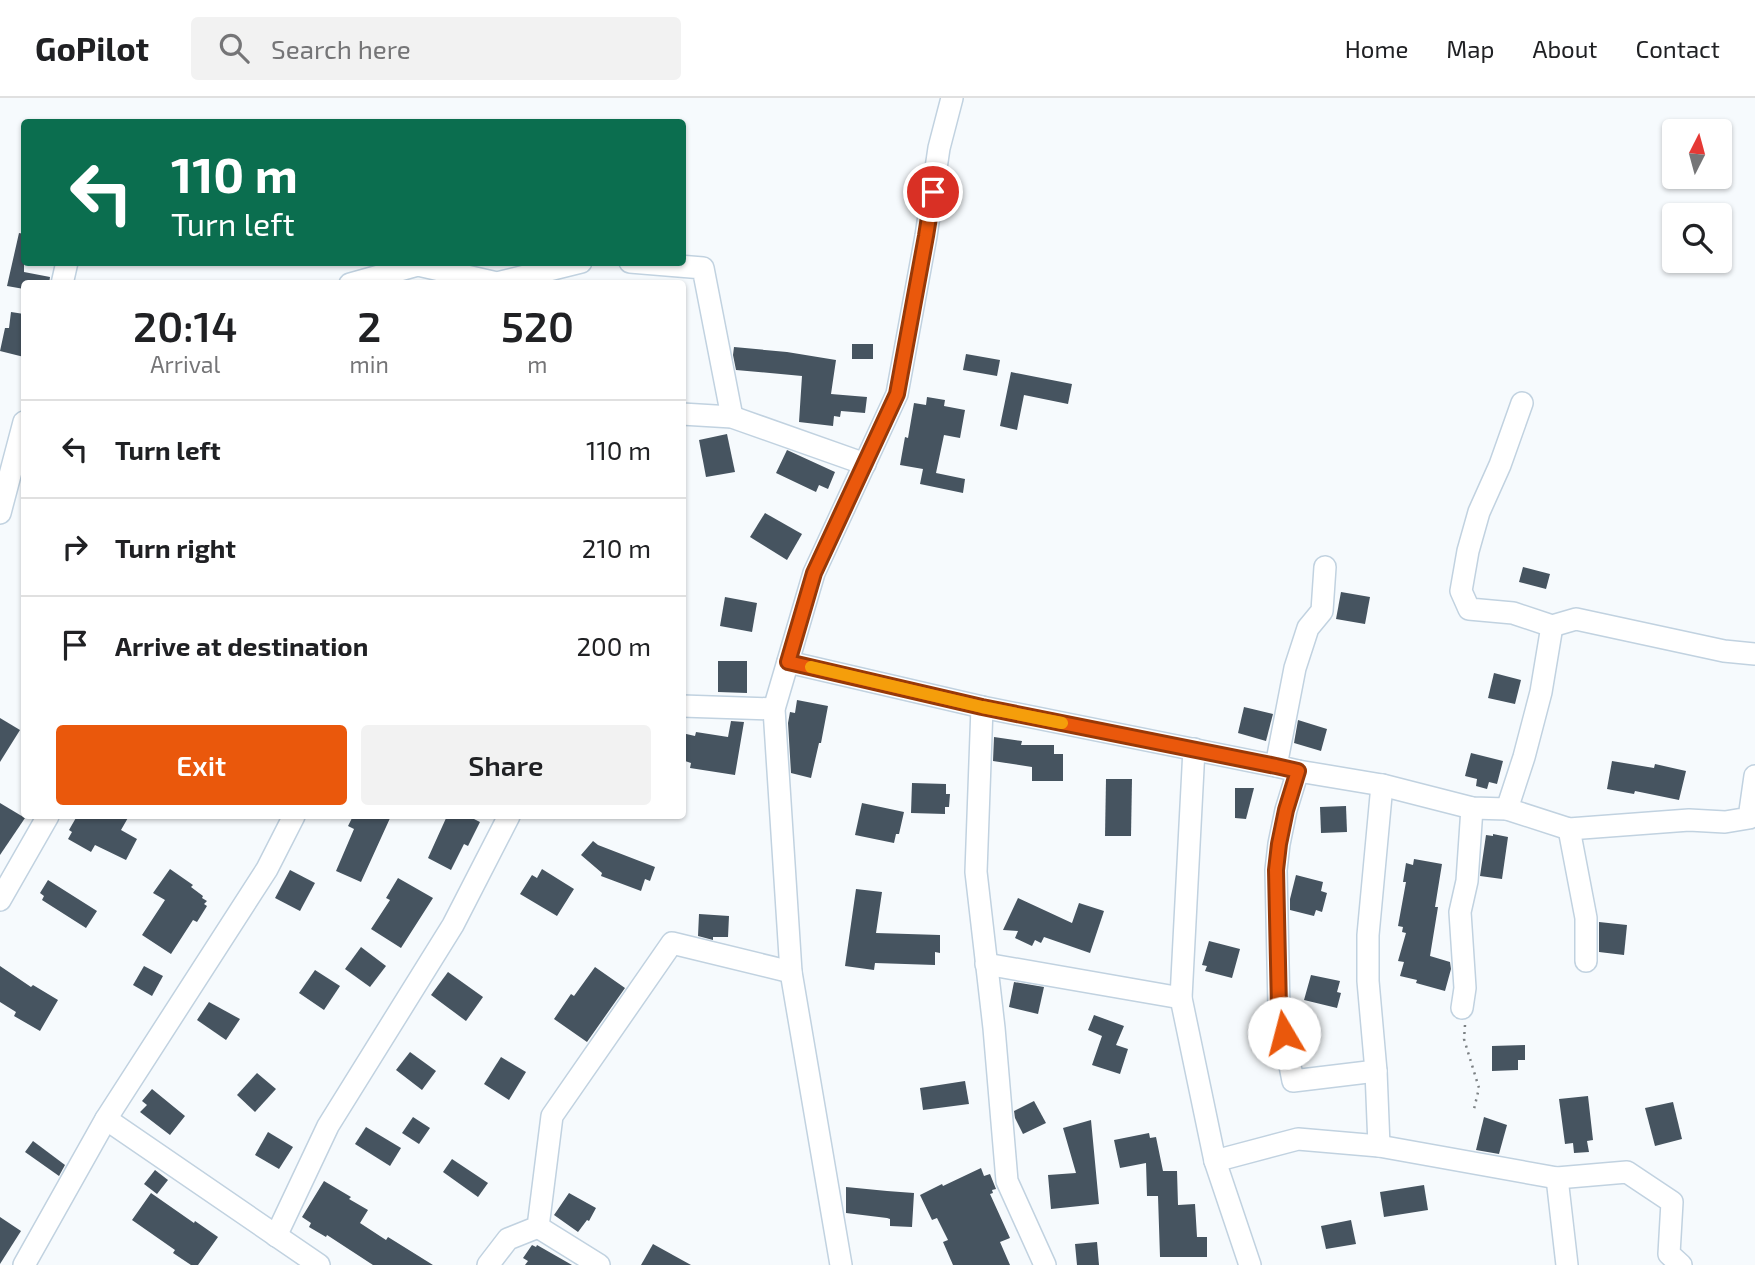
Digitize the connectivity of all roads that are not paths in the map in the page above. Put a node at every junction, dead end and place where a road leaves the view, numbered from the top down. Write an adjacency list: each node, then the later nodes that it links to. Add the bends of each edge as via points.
1 (952, 98): 13 (street, via 939,148 897,394)
2 (414, 266): 6 (street)
3 (422, 266): 7 (street)
4 (565, 266): 8 (street)
5 (679, 266): 11 (street, via 703,268)
6 (364, 280)
7 (484, 280)
8 (509, 280)
9 (1522, 403): 16 (street, via 1479,512 1461,591 1469,609 1513,613)
10 (686, 414): 11 (street)
11 (732, 417): 13 (street)
12 (21, 433): 14 (street)
13 (865, 464): 18 (street, via 814,573)
14 (0, 513)
15 (1325, 566): 23 (street, via 1322,611 1308,628 1296,668)
16 (1552, 626): 17 (street, via 1576,620); 28 (street, via 1541,692)
17 (1755, 654)
18 (788, 662): 20 (street); 21 (street)
19 (686, 706): 21 (street)
20 (982, 707): 22 (street); 35 (street, via 976,872)
21 (774, 709): 36 (street)
22 (1194, 749): 23 (street); 37 (street)
23 (1276, 766): 24 (street)
24 (1298, 771): 26 (street); 39 (street, via 1276,870 1279,1009 1293,1081)
25 (1755, 776): 32 (street, via 1749,818)
26 (1382, 785): 27 (street); 39 (street, via 1368,935)
27 (1472, 808): 28 (street); 38 (street, via 1460,912)
28 (1507, 809): 32 (street)
29 (46, 819): 33 (street)
30 (292, 819): 40 (street, via 267,869)
31 (507, 819): 45 (street, via 453,925 328,1126)
32 (1569, 829): 34 (street, via 1586,918)
33 (0, 900)
34 (1586, 961)
35 (986, 964): 37 (street); 51 (street, via 1007,1181)
36 (791, 972): 44 (street, via 672,943 552,1116); 50 (street)
37 (1181, 998): 42 (street)
38 (1462, 1008)
39 (1376, 1072): 41 (street)
40 (106, 1119): 45 (street); 46 (street)
41 (1379, 1146): 42 (street, via 1298,1139); 43 (street)
42 (1215, 1161): 52 (street)
43 (1557, 1178): 53 (street); 54 (street, via 1627,1172 1672,1202 1670,1254)
44 (538, 1227): 48 (street, via 508,1239); 49 (street)
45 (276, 1236): 47 (street)
46 (24, 1265)
47 (319, 1265)
48 (488, 1265)
49 (599, 1265)
50 (841, 1265)
51 (1045, 1265)
52 (1250, 1265)
53 (1567, 1265)
54 (1681, 1265)

